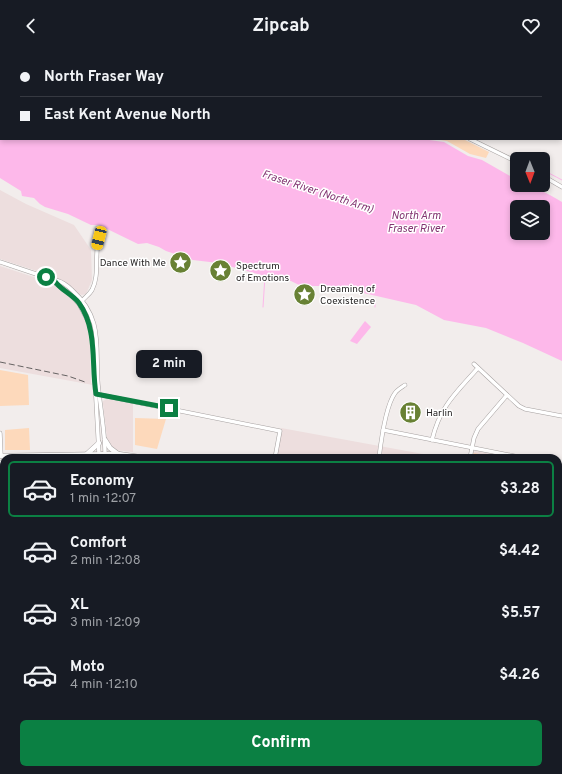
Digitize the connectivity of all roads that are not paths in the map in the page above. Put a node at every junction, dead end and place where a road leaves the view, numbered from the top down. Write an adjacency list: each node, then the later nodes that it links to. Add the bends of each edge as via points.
1 (472, 140): 2 (street)
2 (510, 159)
3 (550, 180): 4 (street)
4 (562, 187)
5 (99, 238): 7 (street, via 96,246 94,285)
6 (0, 262): 7 (street, via 57,280 70,288)
7 (81, 302): 9 (street, via 89,311 96,330)
8 (405, 384): 12 (street, via 395,393)
9 (98, 394): 14 (street); 16 (street); 22 (street, via 280,431)
10 (506, 395): 11 (street, via 522,408); 15 (street, via 476,366 444,407); 17 (street, via 478,429)
11 (562, 416)
12 (383, 430): 15 (street); 23 (street)
13 (0, 433): 26 (street)
14 (104, 440): 20 (street); 21 (main road)
15 (432, 440): 17 (street)
16 (99, 443): 18 (main road); 19 (street)
17 (472, 448): 24 (street); 25 (street)
18 (87, 454)
19 (99, 454)
20 (104, 454)
21 (118, 454)
22 (276, 454)
23 (380, 454)
24 (471, 454)
25 (503, 454)
26 (0, 456)

